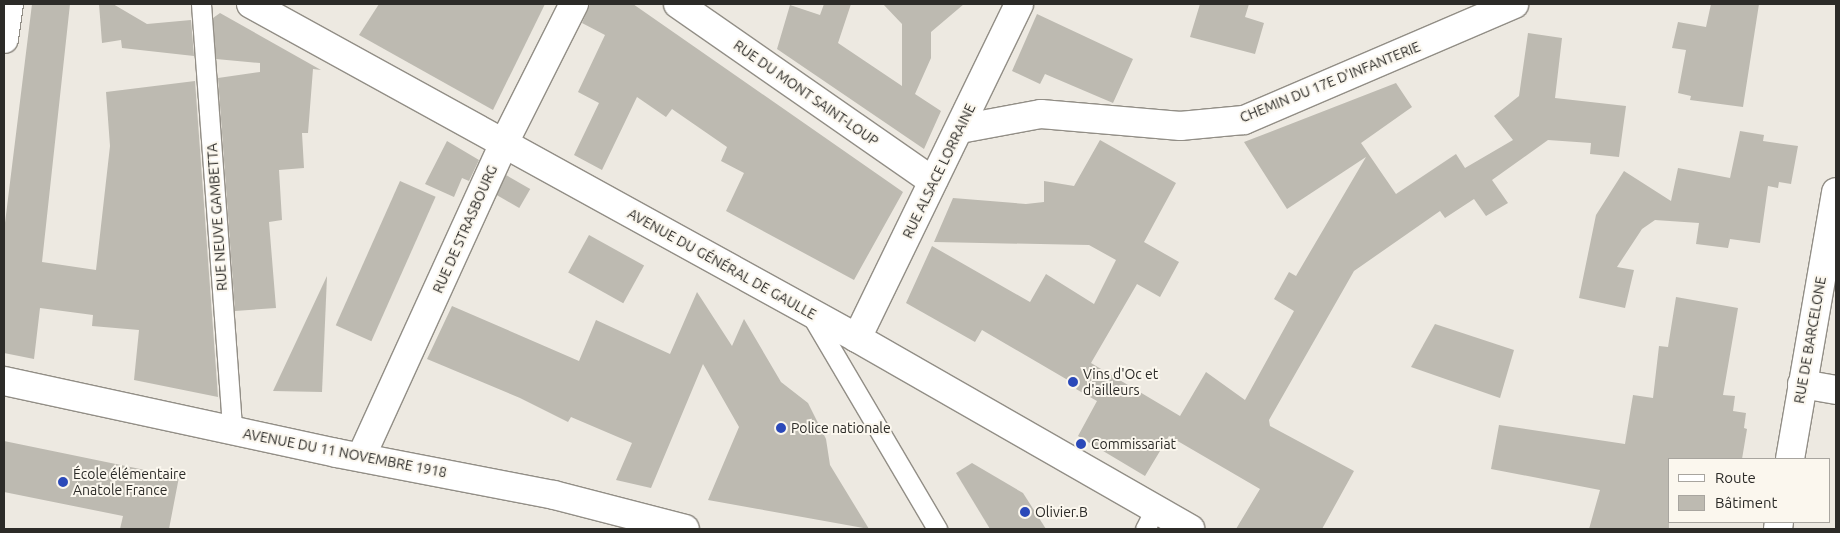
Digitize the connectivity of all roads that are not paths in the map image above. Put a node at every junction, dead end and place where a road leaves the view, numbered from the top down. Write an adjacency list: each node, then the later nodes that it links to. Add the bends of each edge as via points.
1 (9, 4): 8 (street)
2 (202, 4): 18 (lane, RUE NEUVE GAMBETTA)
3 (251, 4): 10 (street, AVENUE DU GÉNÉRAL DE GAULLE)
4 (574, 4): 10 (street, RUE DE STRASBOURG)
5 (678, 4): 11 (street, RUE DU MONT SAINT-LOUP)
6 (1019, 4): 9 (street, RUE ALSACE LORRAINE)
7 (1514, 4): 9 (street, CHEMIN DU 17E D'INFANTERIE, via 1244,120 1180,126 1041,114)
8 (4, 39)
9 (960, 130): 11 (street, RUE ALSACE LORRAINE)
10 (504, 143): 13 (street, AVENUE DU GÉNÉRAL DE GAULLE); 19 (street, RUE DE STRASBOURG)
11 (933, 182): 14 (street, RUE ALSACE LORRAINE)
12 (1836, 192): 16 (street, RUE DE BARCELONE)
13 (810, 312): 14 (street, AVENUE DU GÉNÉRAL DE GAULLE); 23 (lane)
14 (857, 338): 21 (street, AVENUE DU GÉNÉRAL DE GAULLE)
15 (4, 381): 18 (street, AVENUE DU 11 NOVEMBRE 1918)
16 (1802, 384): 17 (street); 20 (street, RUE DE BARCELONE)
17 (1836, 390)
18 (232, 431): 19 (street, AVENUE DU 11 NOVEMBRE 1918)
19 (361, 457): 22 (street, AVENUE DU 11 NOVEMBRE 1918, via 554,495)
20 (1790, 458)
21 (1150, 519): 24 (street, AVENUE DU GÉNÉRAL DE GAULLE)
22 (685, 529)
23 (937, 529)
24 (1190, 529)

